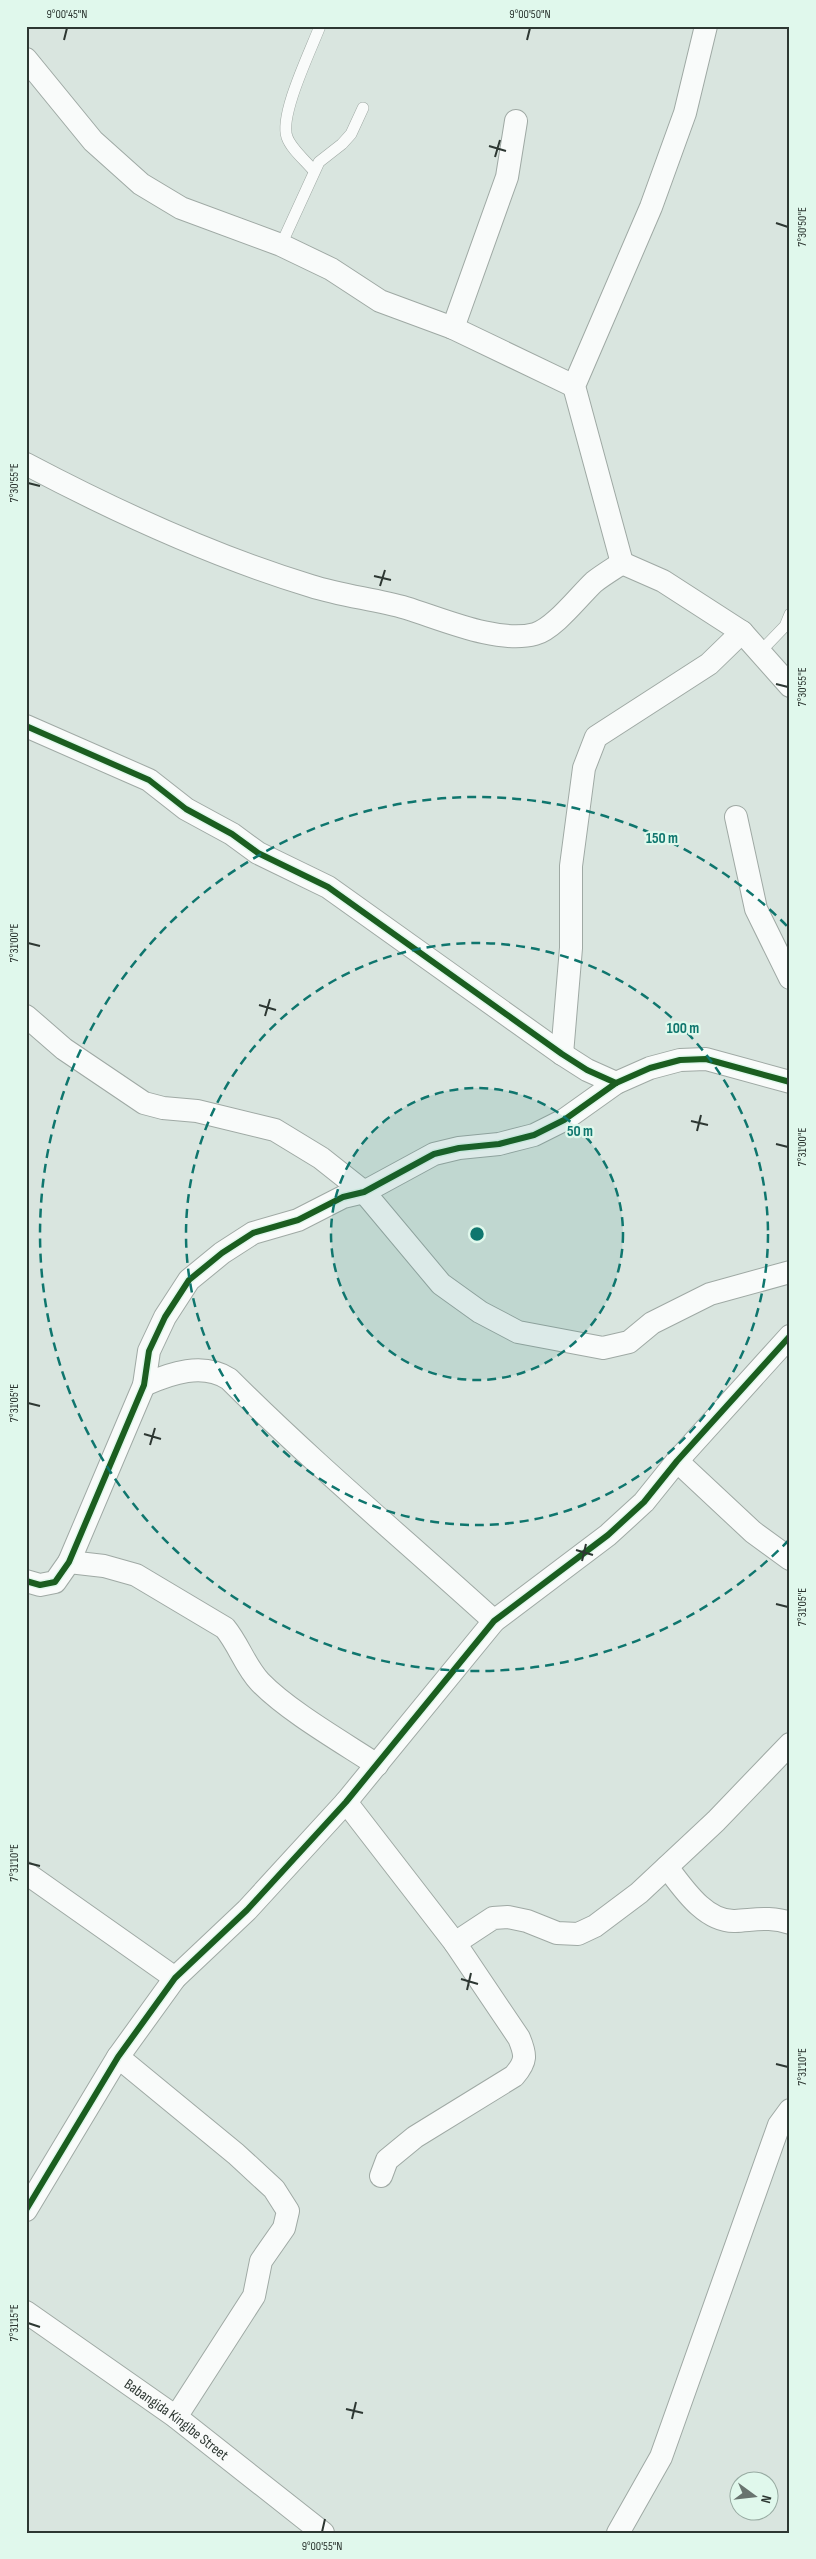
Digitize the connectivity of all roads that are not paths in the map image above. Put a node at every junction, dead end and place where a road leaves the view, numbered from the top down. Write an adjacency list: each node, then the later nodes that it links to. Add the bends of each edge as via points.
1 (320, 26): 6 (lane, via 284,126 287,139)
2 (702, 27): 9 (street, via 685,113 651,207)
3 (26, 59): 7 (street, via 93,142 141,184 181,208)
4 (363, 108): 6 (lane, via 351,134 319,162)
5 (516, 121): 8 (street, via 507,177)
6 (314, 171): 7 (lane)
7 (281, 245): 8 (street, via 331,269 380,301)
8 (454, 328): 9 (street)
9 (574, 386): 11 (street)
10 (26, 464): 11 (street, via 101,504 226,556 312,586 498,635 536,634 550,625 596,581)
11 (622, 563): 13 (street, via 662,581)
12 (790, 614): 14 (lane, via 785,626)
13 (742, 632): 14 (street); 20 (street, via 709,664 596,737 588,752 571,866 571,948)
14 (761, 651): 15 (street)
15 (790, 686)
16 (26, 726): 20 (street, via 149,780 186,810 232,834 258,853 328,887)
17 (736, 817): 18 (street, via 756,910)
18 (790, 978)
19 (26, 1016): 23 (street, via 64,1049 144,1103 274,1130 321,1158)
20 (562, 1054): 22 (street)
21 (790, 1082): 22 (street, via 706,1059 680,1060 650,1068)
22 (616, 1083): 23 (street, via 564,1120 534,1134 499,1144 434,1154)
23 (364, 1192): 24 (street, via 441,1284 480,1312 518,1332 603,1348 629,1342 652,1322 710,1294); 26 (street, via 343,1197 307,1216 253,1233 189,1280 165,1316 149,1351)
24 (790, 1272)
25 (790, 1336): 27 (street)
26 (144, 1385): 29 (street); 31 (street, via 184,1371 208,1370 229,1379 293,1443)
27 (677, 1461): 28 (street, via 753,1532); 31 (street, via 644,1502 608,1534)
28 (790, 1558)
29 (69, 1562): 30 (street, via 55,1582 40,1585); 33 (street, via 104,1566 136,1575 225,1628 247,1666 262,1684)
30 (26, 1581)
31 (494, 1621): 33 (street)
32 (790, 1744): 35 (street)
33 (377, 1765): 34 (street)
34 (346, 1802): 38 (street); 39 (street, via 248,1910)
35 (667, 1867): 37 (street, via 694,1900 722,1920 770,1918); 38 (street, via 639,1893 595,1926 578,1934 557,1933 508,1917 493,1918)
36 (26, 1873): 39 (street)
37 (790, 1923)
38 (456, 1943): 42 (street, via 519,2038 526,2061 507,2081 398,2151 387,2160)
39 (175, 1978): 40 (street)
40 (118, 2057): 43 (street); 45 (street, via 236,2154 274,2189 288,2211 284,2228 261,2261 254,2296)
41 (790, 2110): 47 (street, via 776,2135 661,2457)
42 (381, 2176)
43 (26, 2210)
44 (26, 2312): 45 (street, Babangida Kingibe Street)
45 (176, 2417): 46 (street, Babangida Kingibe Street)
46 (323, 2533)
47 (618, 2533)

